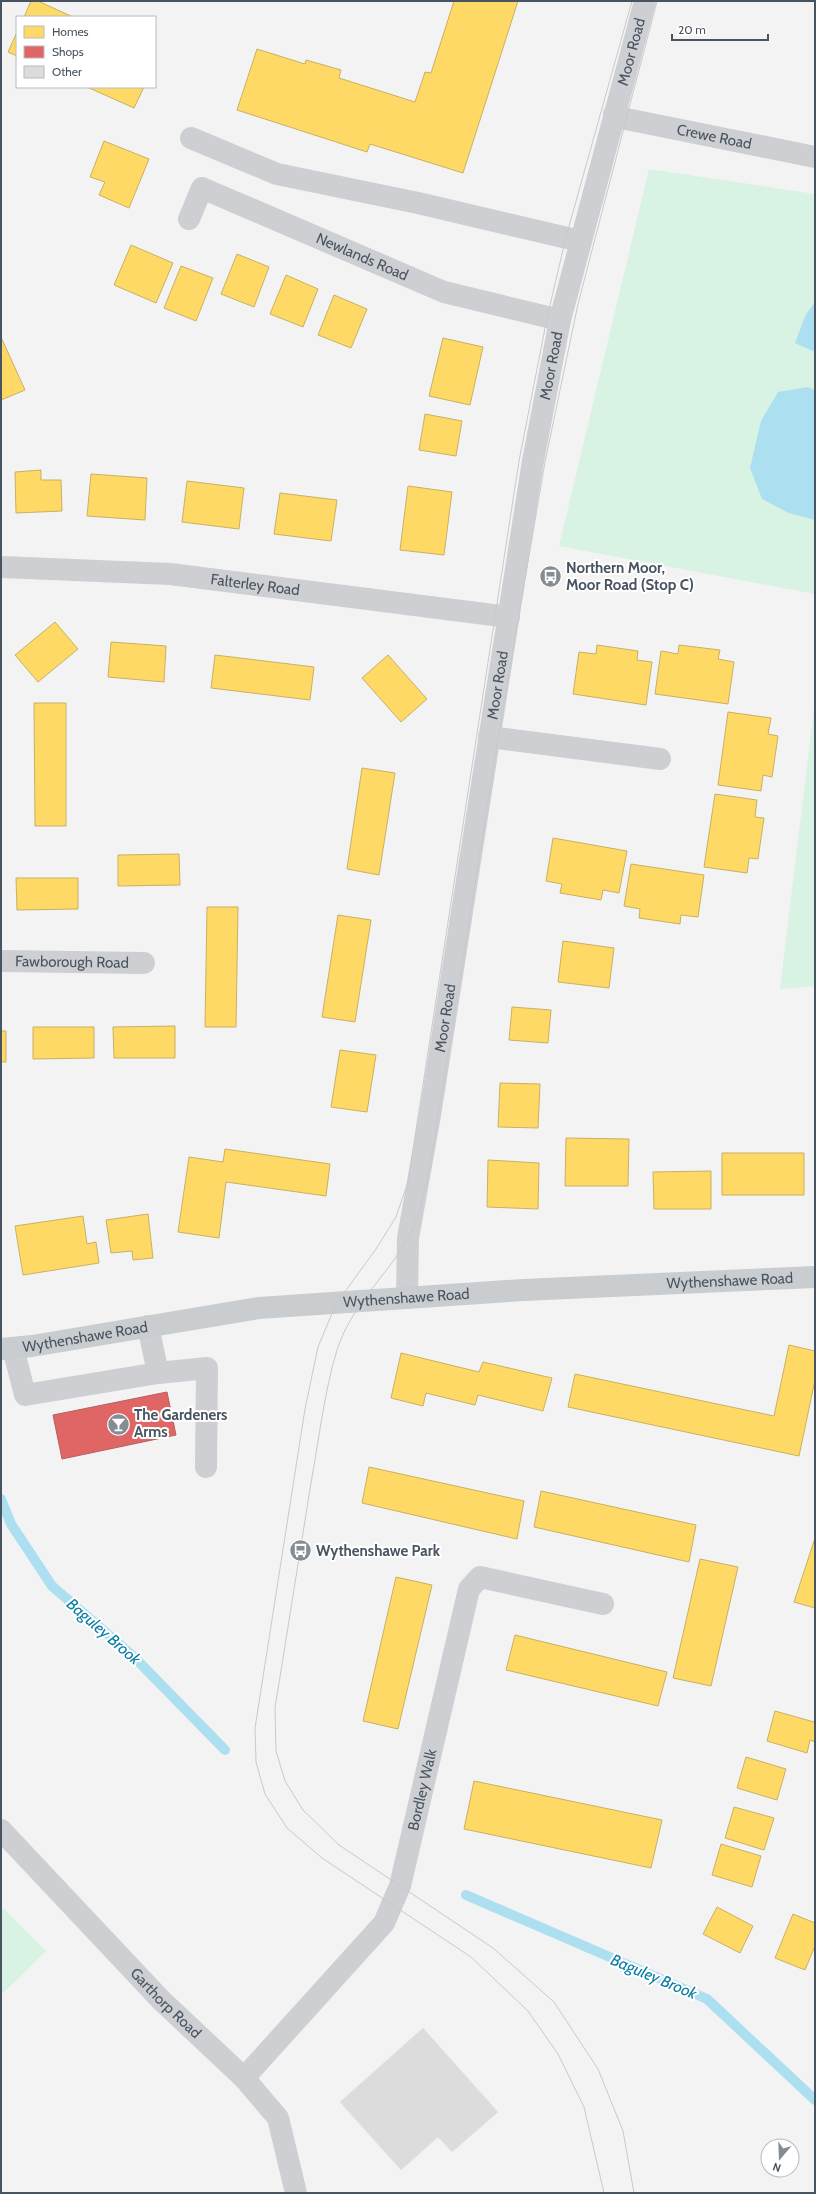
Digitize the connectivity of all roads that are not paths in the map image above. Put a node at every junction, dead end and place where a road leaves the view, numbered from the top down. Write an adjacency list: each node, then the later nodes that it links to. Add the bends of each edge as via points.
1 (645, 1): 2 (street, Moor Road)
2 (614, 114): 4 (street, Crewe Road, via 626,119); 6 (street, Moor Road)
3 (191, 138): 6 (street, via 277,174 418,203)
4 (815, 157)
5 (189, 219): 7 (street, Newlands Road, via 202,188 444,292)
6 (580, 241): 7 (street, Moor Road)
7 (560, 320): 9 (street, Moor Road, via 520,532)
8 (1, 567): 9 (street, Falterley Road, via 170,574)
9 (509, 617): 10 (street, Moor Road)
10 (489, 737): 11 (street, Moor Road); 15 (street, Moor Road, via 430,1115 408,1238)
11 (660, 759)
12 (1, 961): 13 (street, Fawborough Road)
13 (144, 962)
14 (815, 1276): 15 (main road, Wythenshawe Road)
15 (407, 1298): 16 (main road, Wythenshawe Road, via 259,1308)
16 (148, 1326): 17 (main road, Wythenshawe Road); 18 (street)
17 (7, 1348): 18 (street, via 25,1395)
18 (158, 1373): 19 (street, via 207,1368)
19 (206, 1467)
20 (603, 1604): 22 (street, Bordley Walk, via 480,1577 469,1590 394,1904 384,1923)
21 (1, 1830): 22 (street, Garthorp Road, via 161,2000)
22 (244, 2078): 23 (street, Garthorp Road, via 278,2118)
23 (296, 2193)

